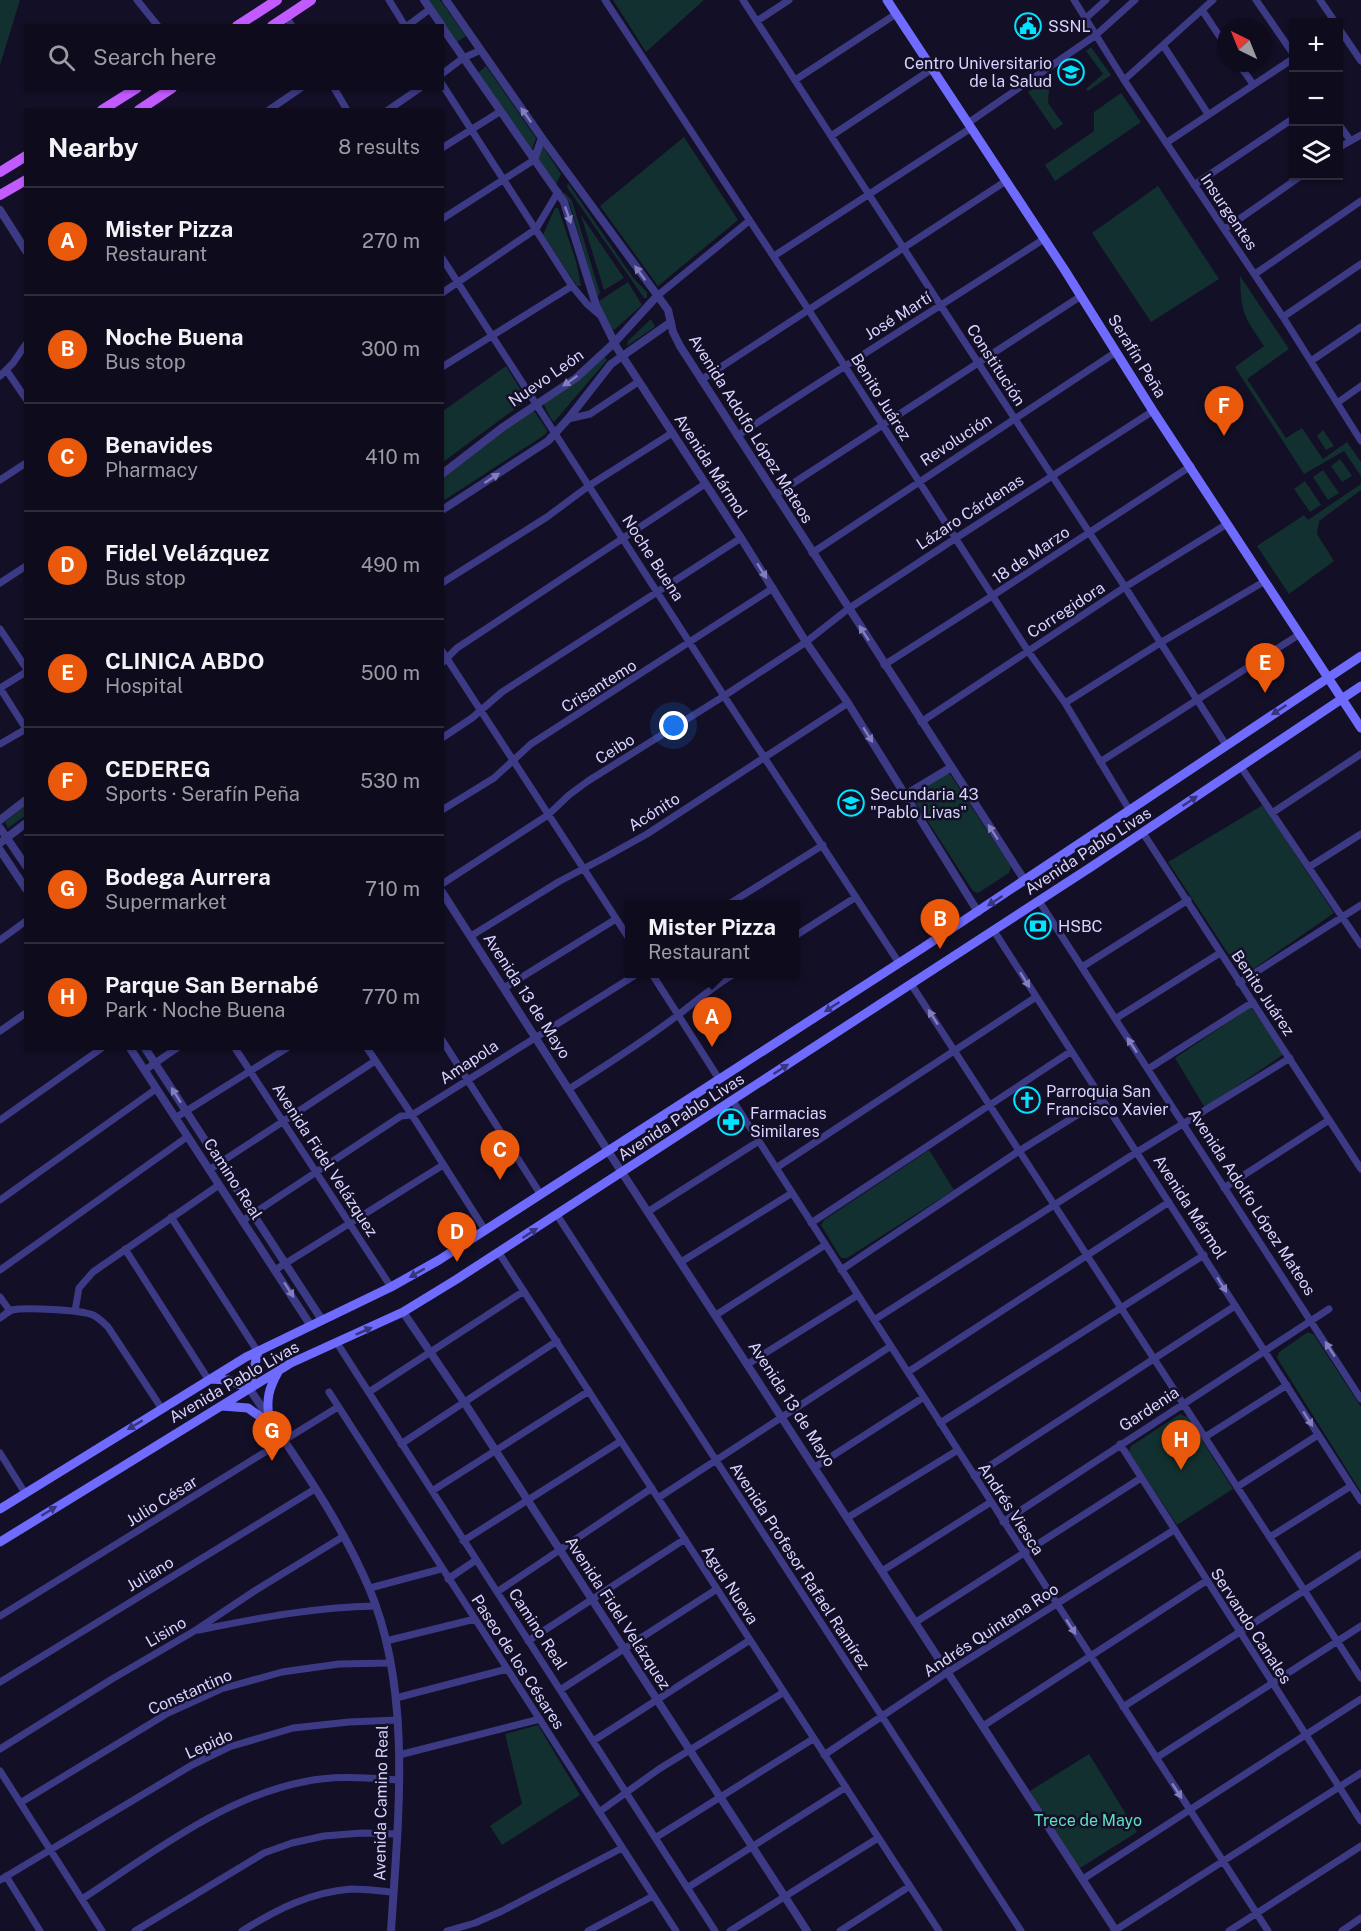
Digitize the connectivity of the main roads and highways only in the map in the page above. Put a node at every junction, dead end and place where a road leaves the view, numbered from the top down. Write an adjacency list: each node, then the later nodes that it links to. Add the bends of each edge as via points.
1 (276, 0): 5 (main road)
2 (311, 0): 4 (main road)
3 (887, 0): 15 (main road, Serafín Peña)
4 (289, 21)
5 (240, 24)
6 (134, 90): 8 (main road)
7 (169, 90): 9 (main road)
8 (105, 108)
9 (142, 108)
10 (24, 157): 11 (main road)
11 (0, 172)
12 (24, 181): 13 (main road)
13 (0, 195)
14 (1361, 656): 15 (main road, Avenida Pablo Livas)
15 (1328, 678): 17 (main road, Serafín Peña); 19 (main road, Avenida Pablo Livas, one-way to 19, via 978,912 439,1260)
16 (1361, 686): 17 (main road, Avenida Pablo Livas)
17 (1342, 699): 18 (main road, Serafín Peña); 20 (main road, Avenida Pablo Livas, one-way to 17, via 403,1312 499,1252 1039,902)
18 (1361, 728)
19 (258, 1352): 21 (main road, Avenida Pablo Livas); 22 (main road)
20 (278, 1371): 22 (main road, Avenida Pablo Livas); 24 (main road, via 268,1393)
21 (208, 1379): 22 (main road, via 222,1379); 26 (main road, Avenida Pablo Livas, one-way to 26)
22 (249, 1388): 23 (main road, Avenida Pablo Livas)
23 (220, 1406): 25 (main road, via 248,1408); 27 (main road, Avenida Pablo Livas, one-way to 23)
24 (268, 1418)
25 (275, 1427)
26 (0, 1509)
27 (0, 1542)

